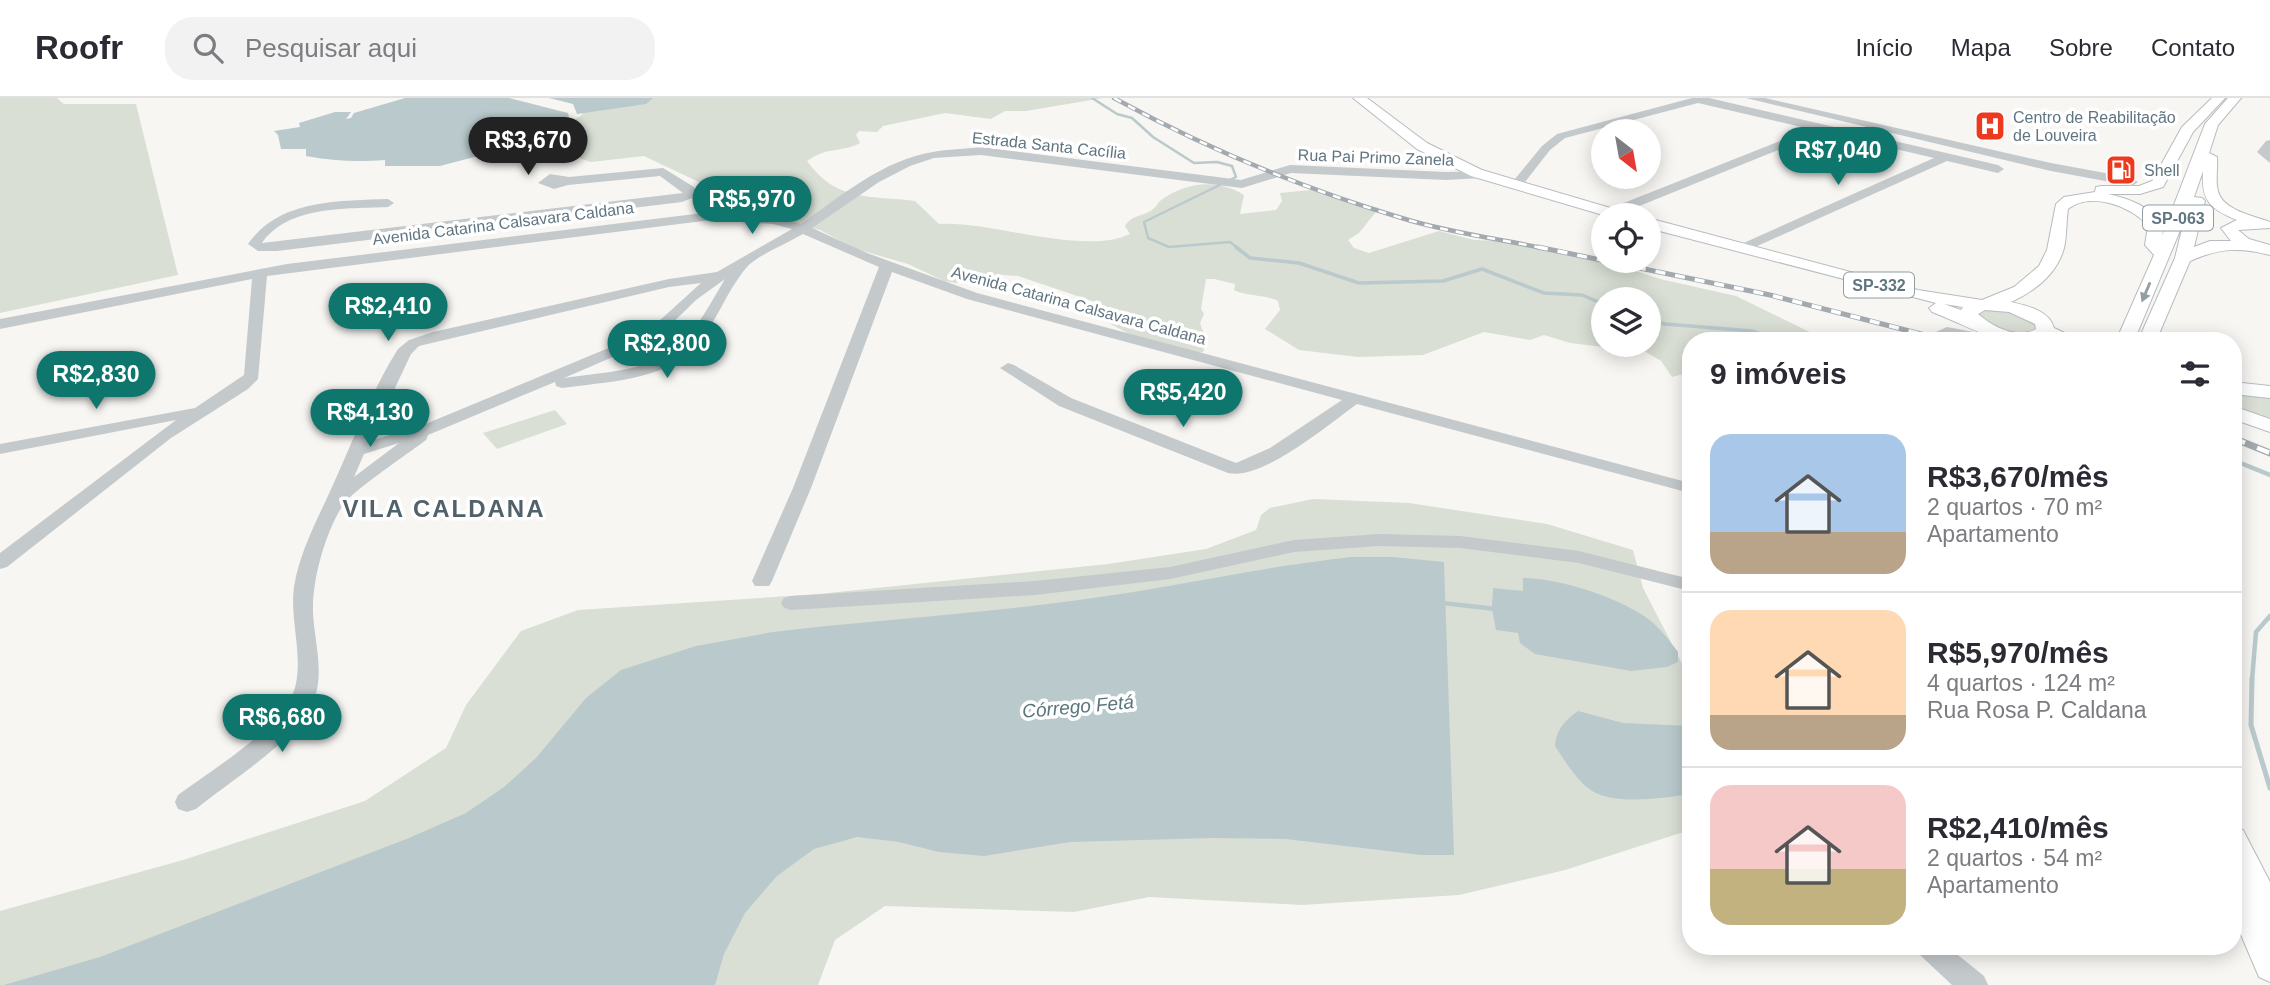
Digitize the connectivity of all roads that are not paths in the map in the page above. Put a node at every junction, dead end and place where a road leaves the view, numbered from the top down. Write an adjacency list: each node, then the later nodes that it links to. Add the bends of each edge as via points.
1 (1359, 98): 19 (main road, via 1431,152)
2 (1751, 98): 7 (street)
3 (2219, 98): 9 (main road)
4 (2235, 98): 37 (main road, SP-063, via 2213,124)
5 (2246, 98): 13 (main road, SP-063, via 2224,127)
6 (1701, 99): 8 (street); 21 (street, via 1561,136)
7 (1843, 119): 8 (street); 11 (street)
8 (1822, 128): 12 (street); 25 (street)
9 (2187, 130): 22 (main road, via 2171,136 2148,176); 23 (main road, via 2158,184 2140,190)
10 (2270, 144): 14 (street, via 2263,152)
11 (1976, 149): 15 (street); 17 (street)
12 (1946, 157): 15 (street); 35 (street)
13 (2210, 157): 30 (main road, via 2213,198 2230,211); 38 (main road, SP-063)
14 (2270, 159)
15 (1965, 161): 16 (street)
16 (1998, 169)
17 (2072, 171): 22 (street); 23 (street)
18 (1270, 174): 19 (street, Rua Pai Primo Zanela, via 1312,168); 31 (street, Estrada Santa Cacília, via 1245,183 1229,182 959,151 906,163)
19 (1486, 176): 21 (main road)
20 (566, 181): 27 (street, via 657,172 690,190 682,198)
21 (1518, 182): 26 (main road)
22 (2132, 182): 23 (main road)
23 (2094, 189): 34 (main road, via 2056,193 2047,203 2047,225)
24 (388, 203): 28 (street, via 292,215 265,227 255,244 277,247)
25 (1641, 203)
26 (1591, 208)
27 (569, 213): 28 (street); 32 (street)
28 (550, 215): 33 (street)
29 (1661, 226): 35 (main road, SP-332)
30 (2267, 226): 36 (main road, via 2229,228 2233,237)
31 (802, 229): 32 (street, Avenida Catarina Calsavara Caldana, via 773,220 711,216); 40 (street, Estrada Santa Cacília); 41 (street, Avenida Catarina Calsavara Caldana)
32 (567, 233): 33 (street, Avenida Catarina Calsavara Caldana)
33 (548, 235): 42 (street, Avenida Catarina Calsavara Caldana)
34 (2056, 243): 37 (main road, via 2059,211 2065,201 2095,197 2148,214 2156,226 2153,245); 44 (main road, via 2048,263)
35 (1744, 248): 39 (main road, SP-332)
36 (2262, 248): 38 (main road, via 2210,246)
37 (2162, 254): 51 (main road, SP-063, one-way to 51)
38 (2183, 258): 52 (main road, SP-063)
39 (1778, 259): 45 (main road, SP-332, via 1917,295); 46 (main road, SP-332)
40 (745, 260): 43 (street, Estrada Santa Cacília); 55 (street, via 690,345 679,354 636,370)
41 (887, 265): 57 (street, Avenida Catarina Calsavara Caldana, via 972,296); 67 (street)
42 (260, 273): 47 (street, Avenida Catarina Calsavara Caldana); 58 (street, via 253,376)
43 (720, 275): 55 (street, Estrada Santa Cacília, via 652,335); 63 (street, via 414,343 404,352)
44 (2032, 282): 45 (main road, via 2020,293); 50 (main road, via 2028,305)
45 (1986, 304): 46 (main road, via 1969,311); 49 (main road, SP-332, via 2014,307)
46 (1975, 322): 48 (main road, SP-332)
47 (0, 324)
48 (1995, 332)
49 (2031, 332)
50 (2032, 332)
51 (2129, 332)
52 (2151, 332)
53 (1008, 368): 57 (street, via 1065,402 1243,470)
54 (2242, 389): 56 (main road)
55 (520, 390): 61 (street, Estrada Santa Cacília)
56 (2268, 391)
57 (1354, 399): 64 (street, Avenida Catarina Calsavara Caldana)
58 (199, 411): 62 (street); 66 (street)
59 (2242, 416): 60 (main road)
60 (2270, 426)
61 (429, 429): 63 (street); 65 (street)
62 (0, 449)
63 (356, 451): 65 (street)
64 (1682, 486)
65 (335, 501): 70 (street, via 308,565 303,601 305,695 277,729)
66 (0, 563)
67 (762, 581)
68 (1682, 583): 69 (street, via 1579,557 1460,542 1379,540 1294,546 1157,575 1035,588)
69 (791, 603)
70 (187, 803)
71 (2242, 856): 73 (main road)
72 (2242, 901): 75 (main road)
73 (2270, 913)
74 (1939, 955): 76 (street)
75 (2270, 969): 77 (main road)
76 (1974, 985)
77 (2264, 985)

